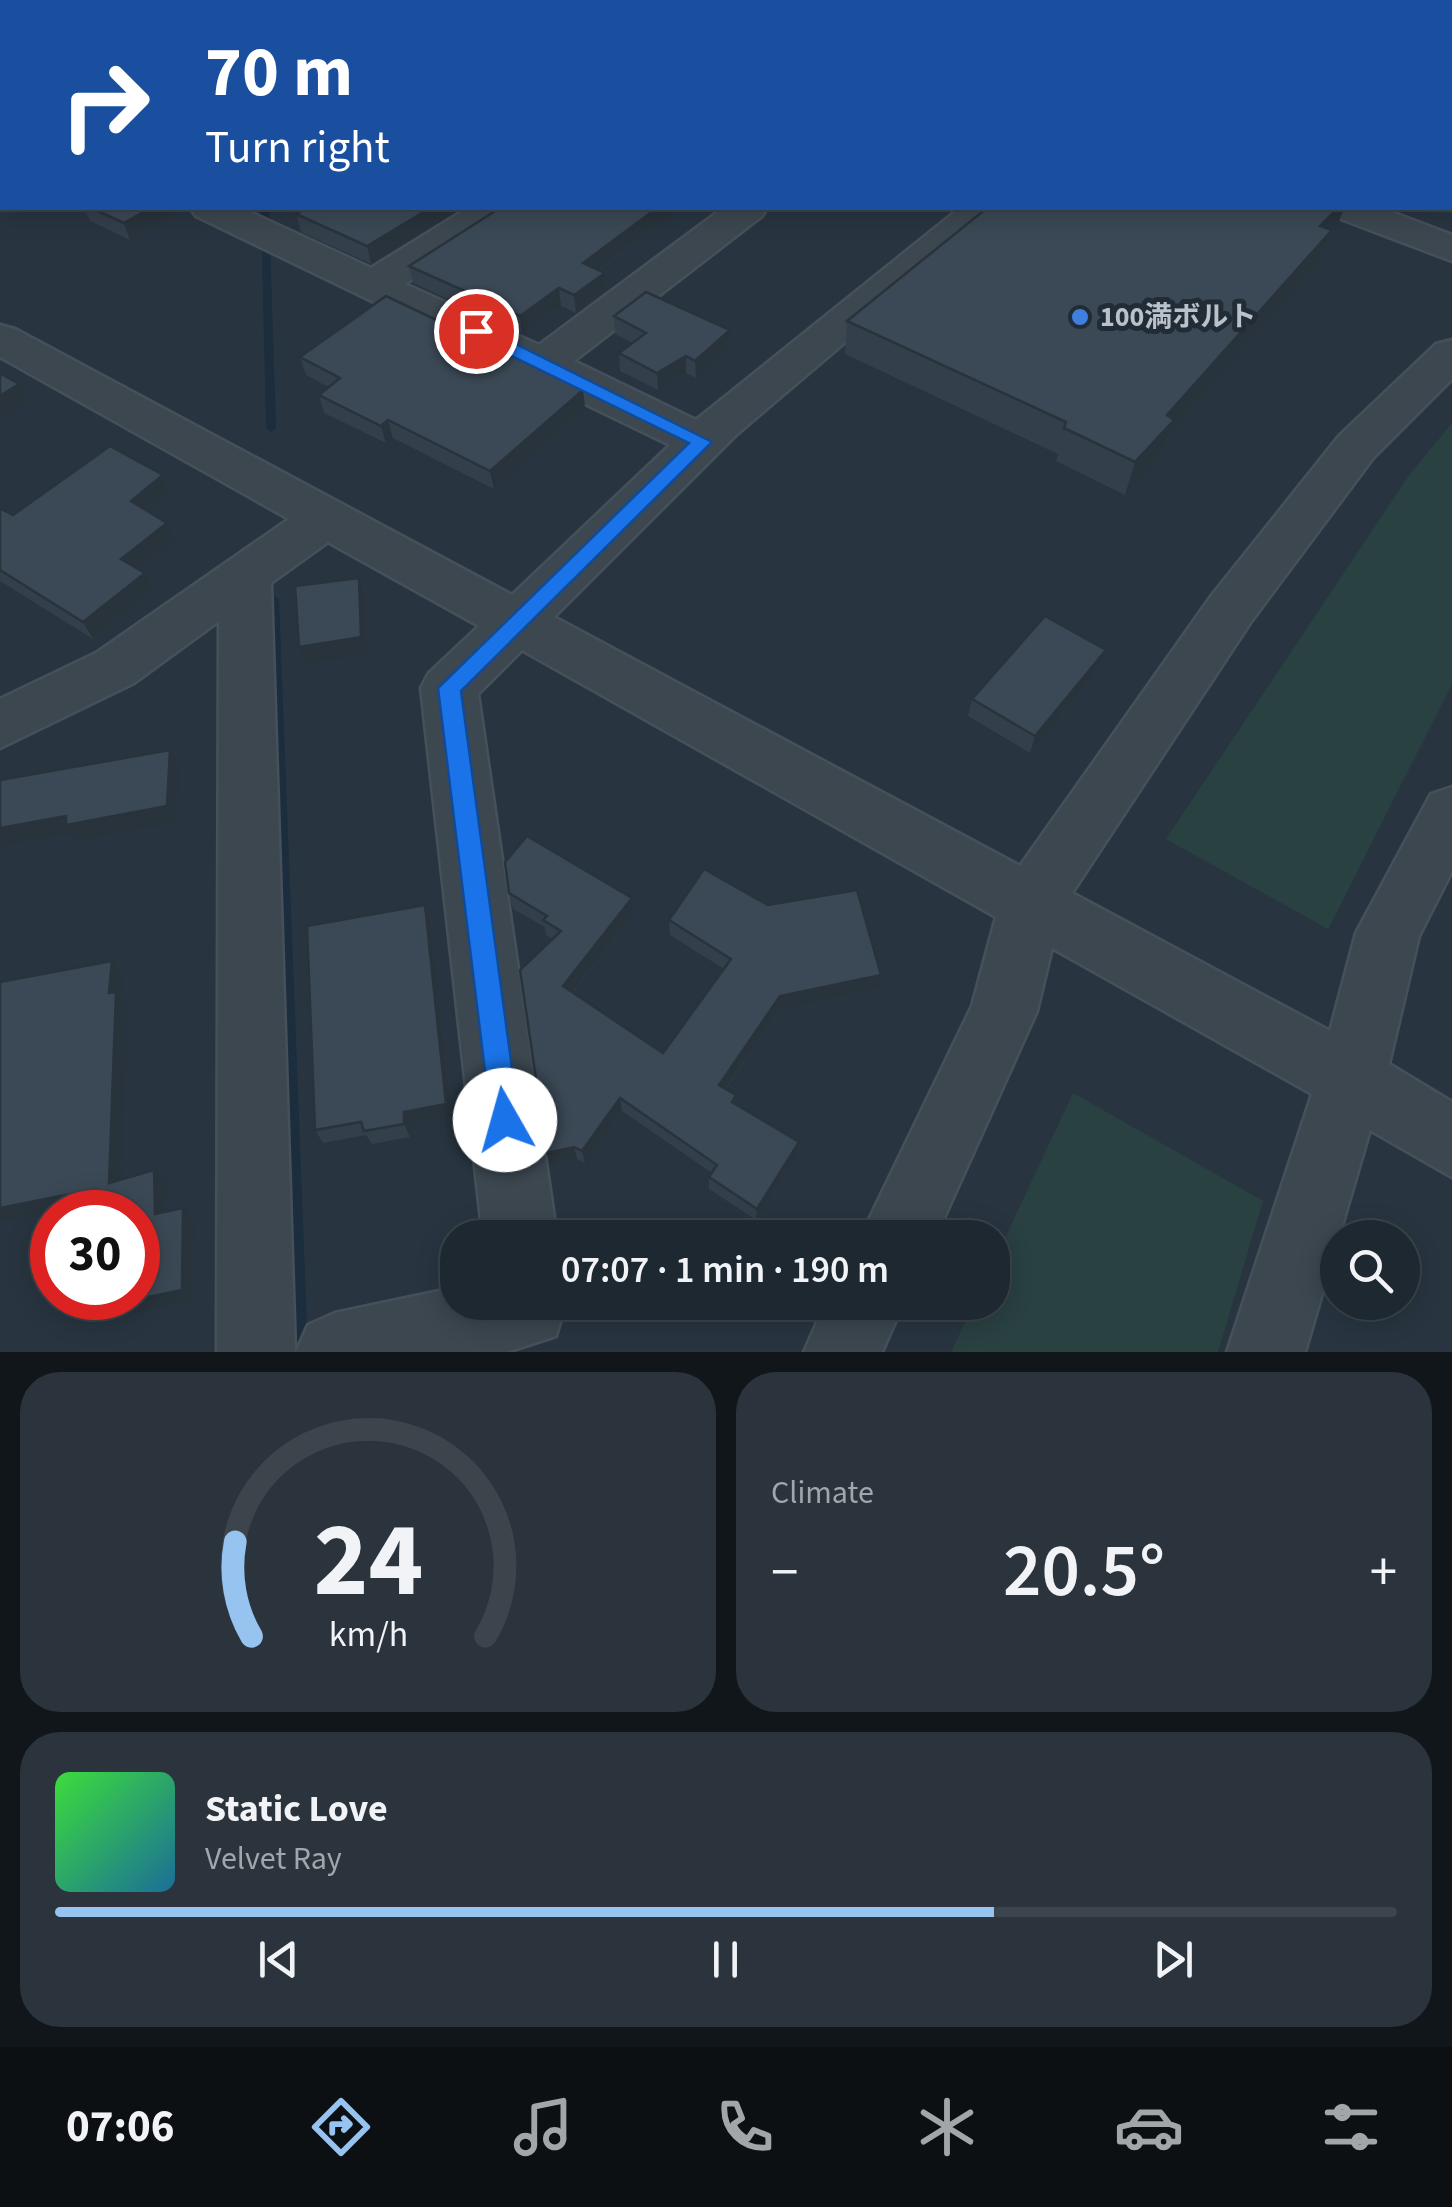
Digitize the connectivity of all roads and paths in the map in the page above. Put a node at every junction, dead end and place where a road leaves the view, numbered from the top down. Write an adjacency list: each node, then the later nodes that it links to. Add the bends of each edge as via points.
1 (216, 210): 6 (street)
2 (492, 210): 8 (street)
3 (745, 210): 11 (street)
4 (982, 210): 12 (street)
5 (1351, 210): 7 (street)
6 (274, 229): 8 (street)
7 (1452, 249)
8 (372, 286): 11 (street)
9 (0, 339): 13 (street)
10 (1452, 354): 18 (street, via 1356,447 1242,594)
11 (545, 362): 12 (street)
12 (702, 442): 15 (street)
13 (326, 518): 14 (street); 15 (street)
14 (245, 576): 16 (street, via 115,668); 26 (street)
15 (520, 624): 18 (street); 21 (street, via 450,688)
16 (0, 726)
17 (1452, 812): 19 (street, via 1388,933)
18 (1030, 902): 19 (street); 22 (street, via 1004,1011)
19 (1350, 1079): 20 (street); 28 (street)
20 (1452, 1142)
21 (518, 1220)
22 (905, 1220)
23 (476, 1320): 25 (street)
24 (858, 1320): 27 (street)
25 (338, 1351)
26 (256, 1352)
27 (843, 1352)
28 (1266, 1352)

